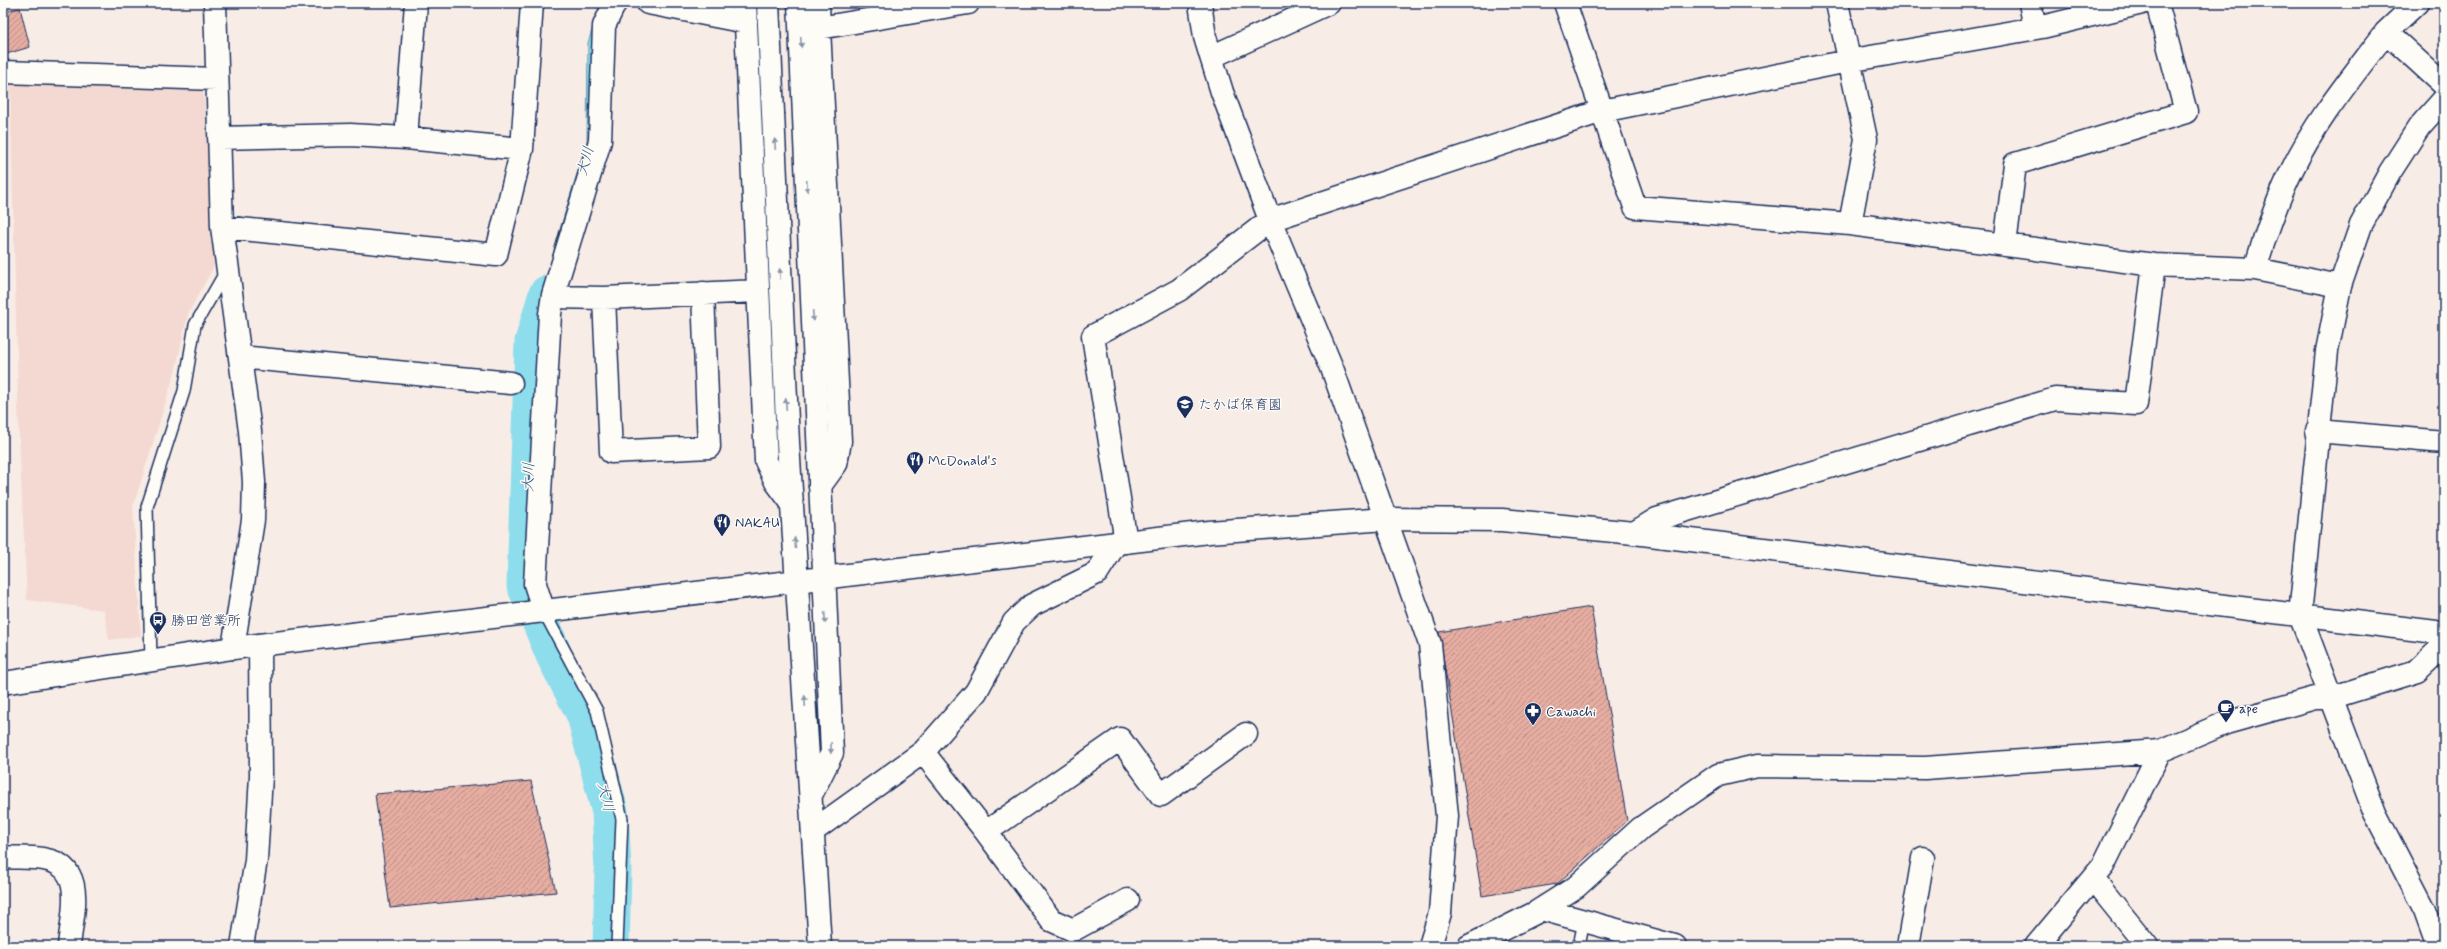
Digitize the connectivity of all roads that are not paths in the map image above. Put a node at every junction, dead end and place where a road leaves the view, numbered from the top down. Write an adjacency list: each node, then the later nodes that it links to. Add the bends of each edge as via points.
1 (215, 3): 25 (street)
2 (416, 3): 30 (street)
3 (532, 3): 31 (street)
4 (614, 3): 42 (street, via 604,26 598,148)
5 (648, 3): 18 (street)
6 (768, 3): 49 (street, one-way to 6)
7 (799, 3): 48 (street, one-way to 48)
8 (818, 3): 19 (street)
9 (968, 3): 19 (street)
10 (1200, 3): 22 (street, via 1202,24)
11 (1329, 3): 22 (street)
12 (1565, 3): 28 (street)
13 (1837, 3): 23 (street)
14 (2030, 3): 20 (street)
15 (2142, 3): 20 (street)
16 (2157, 3): 35 (street, via 2186,112 2015,164)
17 (2417, 3): 21 (street)
18 (746, 12): 40 (street)
19 (819, 28): 48 (street, via 840,441 836,464)
20 (2035, 28): 23 (street)
21 (2386, 32): 26 (street); 38 (street, via 2330,105 2291,172)
22 (1211, 56): 32 (street)
23 (1848, 61): 28 (street); 33 (street, via 1866,139)
24 (3, 72): 25 (street)
25 (216, 79): 29 (street)
26 (2444, 85)
27 (2444, 98): 39 (street, via 2419,127 2390,172 2361,226)
28 (1602, 110): 32 (street); 33 (street, via 1635,207)
29 (218, 138): 30 (street, via 350,135); 34 (street)
30 (406, 138): 31 (street)
31 (522, 149): 34 (street, via 496,255)
32 (1270, 220): 50 (street, via 1332,368); 52 (street, via 1179,290 1093,336)
33 (1850, 224): 35 (street)
34 (222, 228): 37 (street)
35 (2005, 245): 36 (street)
36 (2154, 265): 38 (street); 51 (street, via 2136,404 2055,399 1657,519)
37 (227, 269): 44 (street); 61 (lane, via 195,325 184,391 147,507)
38 (2255, 269): 39 (street)
39 (2340, 286): 46 (street, via 2327,351)
40 (758, 291): 41 (street); 49 (street, via 766,461 776,482)
41 (703, 293): 43 (street); 43 (street, via 709,447 611,452)
42 (553, 297): 43 (street); 55 (street, via 535,584)
43 (604, 298)
44 (240, 357): 45 (street); 60 (street, via 254,482 253,520)
45 (511, 383)
46 (2317, 431): 47 (street); 56 (street)
47 (2444, 442)
48 (820, 486): 53 (street)
49 (791, 502): 54 (street, one-way to 49)
50 (1386, 519): 51 (street, via 1502,520); 52 (street, via 1209,532); 80 (street, via 1430,644 1446,808 1440,913)
51 (1634, 533): 56 (street)
52 (1121, 542): 53 (street); 66 (street, via 1097,573 1032,605 1014,622 976,692)
53 (823, 579): 54 (street); 67 (street, one-way to 67, via 832,753)
54 (798, 581): 55 (street); 67 (street, one-way to 54)
55 (544, 612): 58 (street); 78 (lane, via 597,711 622,819)
56 (2300, 615): 57 (street); 63 (street)
57 (2444, 633)
58 (260, 645): 60 (street); 77 (street, via 261,776 256,860)
59 (2444, 646): 63 (street, via 2417,671)
60 (234, 648): 61 (street)
61 (151, 660): 62 (street)
62 (3, 683)
63 (2330, 698): 65 (street, via 2315,698 2226,723); 87 (street, via 2375,813 2425,910)
64 (1246, 734): 69 (street, via 1161,795 1120,739)
65 (2160, 751): 72 (street, via 2103,866); 74 (street, via 1925,768 1757,766 1718,776 1641,828 1576,887)
66 (922, 752): 68 (street); 69 (street)
67 (811, 796): 68 (street)
68 (813, 831): 79 (street)
69 (986, 832): 73 (street, via 1051,920 1073,930)
70 (3, 857): 76 (street, via 43,859 60,864 72,876 75,892)
71 (1923, 858): 84 (street)
72 (2093, 878): 85 (street); 86 (street)
73 (1128, 900)
74 (1541, 909): 75 (street); 81 (street)
75 (1584, 921): 82 (lane); 83 (street)
76 (69, 946)
77 (242, 946)
78 (617, 946)
79 (820, 946)
80 (1430, 946)
81 (1469, 946)
82 (1579, 946)
83 (1675, 946)
84 (1908, 946)
85 (2036, 946)
86 (2146, 946)
87 (2438, 946)

